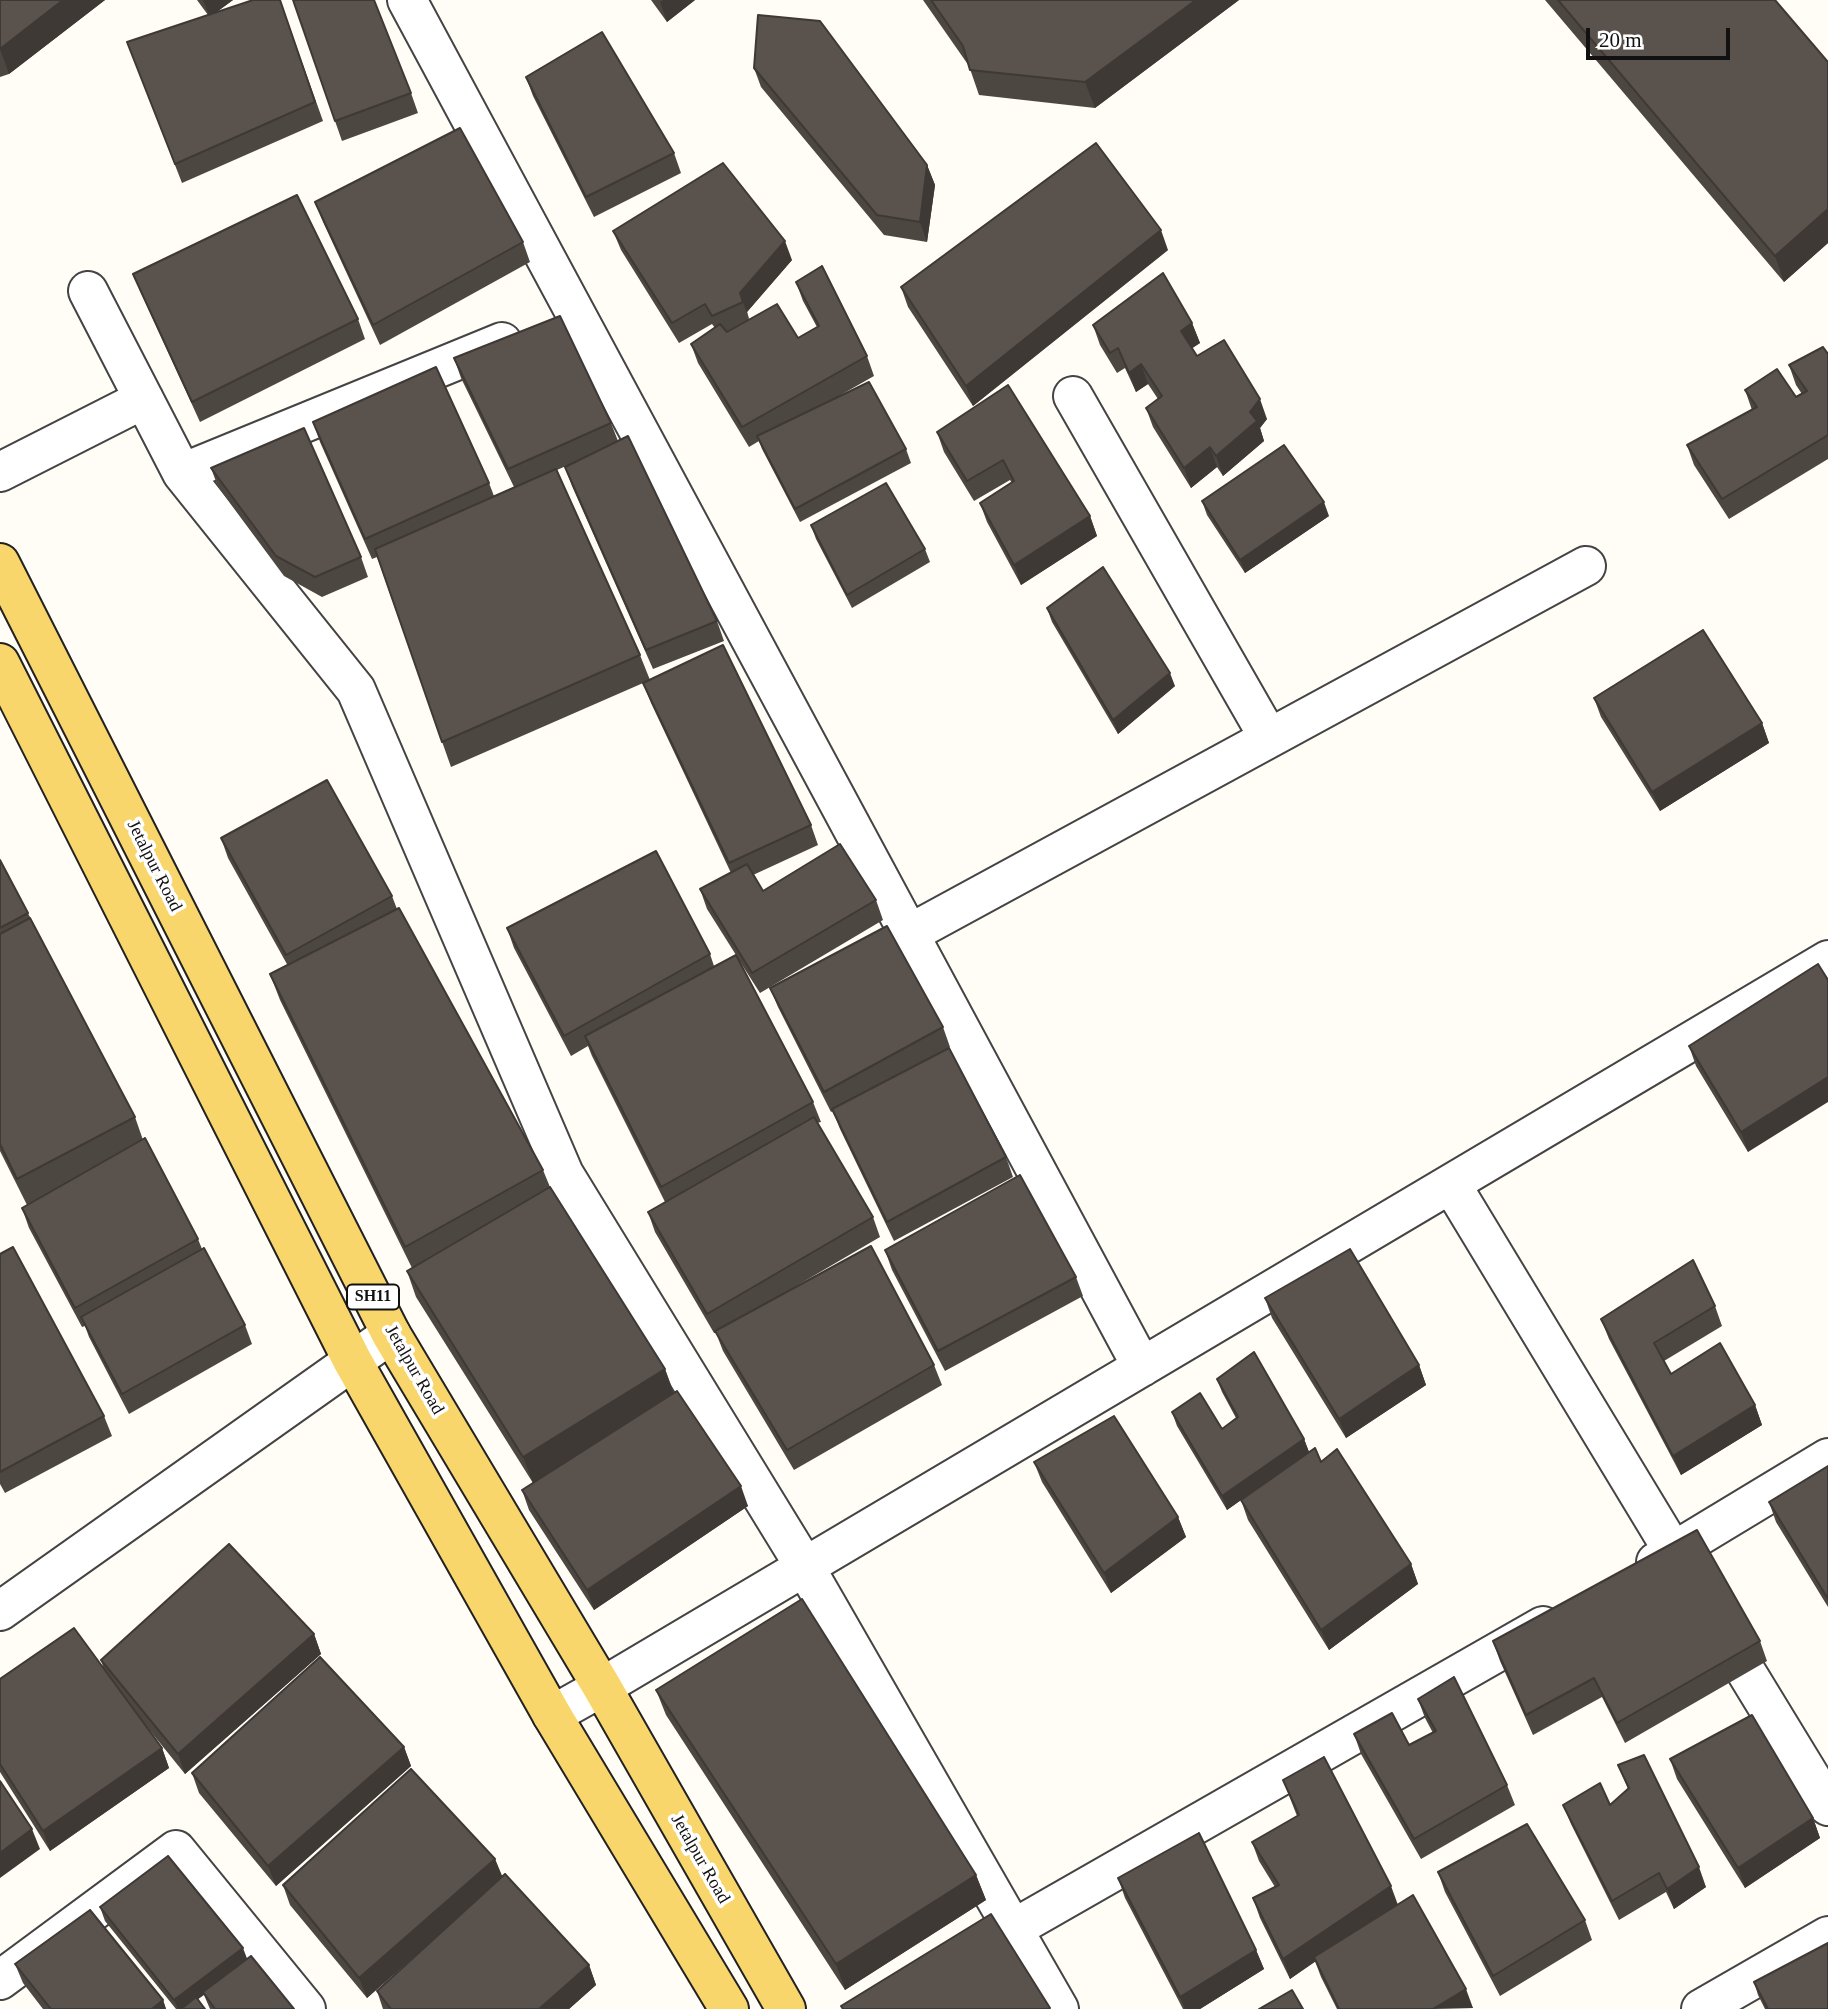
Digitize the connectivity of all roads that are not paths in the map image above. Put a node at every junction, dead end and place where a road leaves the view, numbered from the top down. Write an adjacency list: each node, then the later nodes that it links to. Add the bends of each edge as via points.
1 (407, 0): 3 (street)
2 (88, 291): 5 (street)
3 (575, 312): 7 (street); 12 (street)
4 (1073, 396): 11 (street)
5 (144, 398): 6 (street); 7 (street)
6 (0, 472)
7 (182, 473): 20 (street, via 356,690 564,1174)
8 (0, 563): 15 (main road, Jetalpur Road / SH11)
9 (1586, 566): 11 (street)
10 (0, 663): 16 (main road, SH11)
11 (1269, 738): 12 (street)
12 (909, 934): 17 (street)
13 (1828, 960): 14 (street)
14 (1451, 1184): 17 (street); 19 (street)
15 (391, 1334): 16 (street); 24 (main road, Jetalpur Road / SH11)
16 (352, 1360): 23 (street); 25 (main road, SH11)
17 (1142, 1367): 20 (street)
18 (1828, 1458): 19 (street)
19 (1673, 1552): 21 (street); 26 (street)
20 (805, 1567): 24 (street); 27 (street)
21 (1625, 1579)
22 (1577, 1606): 27 (street)
23 (0, 1611)
24 (602, 1687): 25 (street); 34 (main road, Jetalpur Road / SH11)
25 (552, 1715): 33 (main road, SH11)
26 (1828, 1806)
27 (1013, 1929): 35 (street)
28 (1828, 1936): 36 (street)
29 (0, 1980): 32 (street, via 176,1850)
30 (0, 1992): 31 (street)
31 (14, 2009)
32 (306, 2009)
33 (729, 2009)
34 (786, 2009)
35 (1059, 2009)
36 (1701, 2009)

